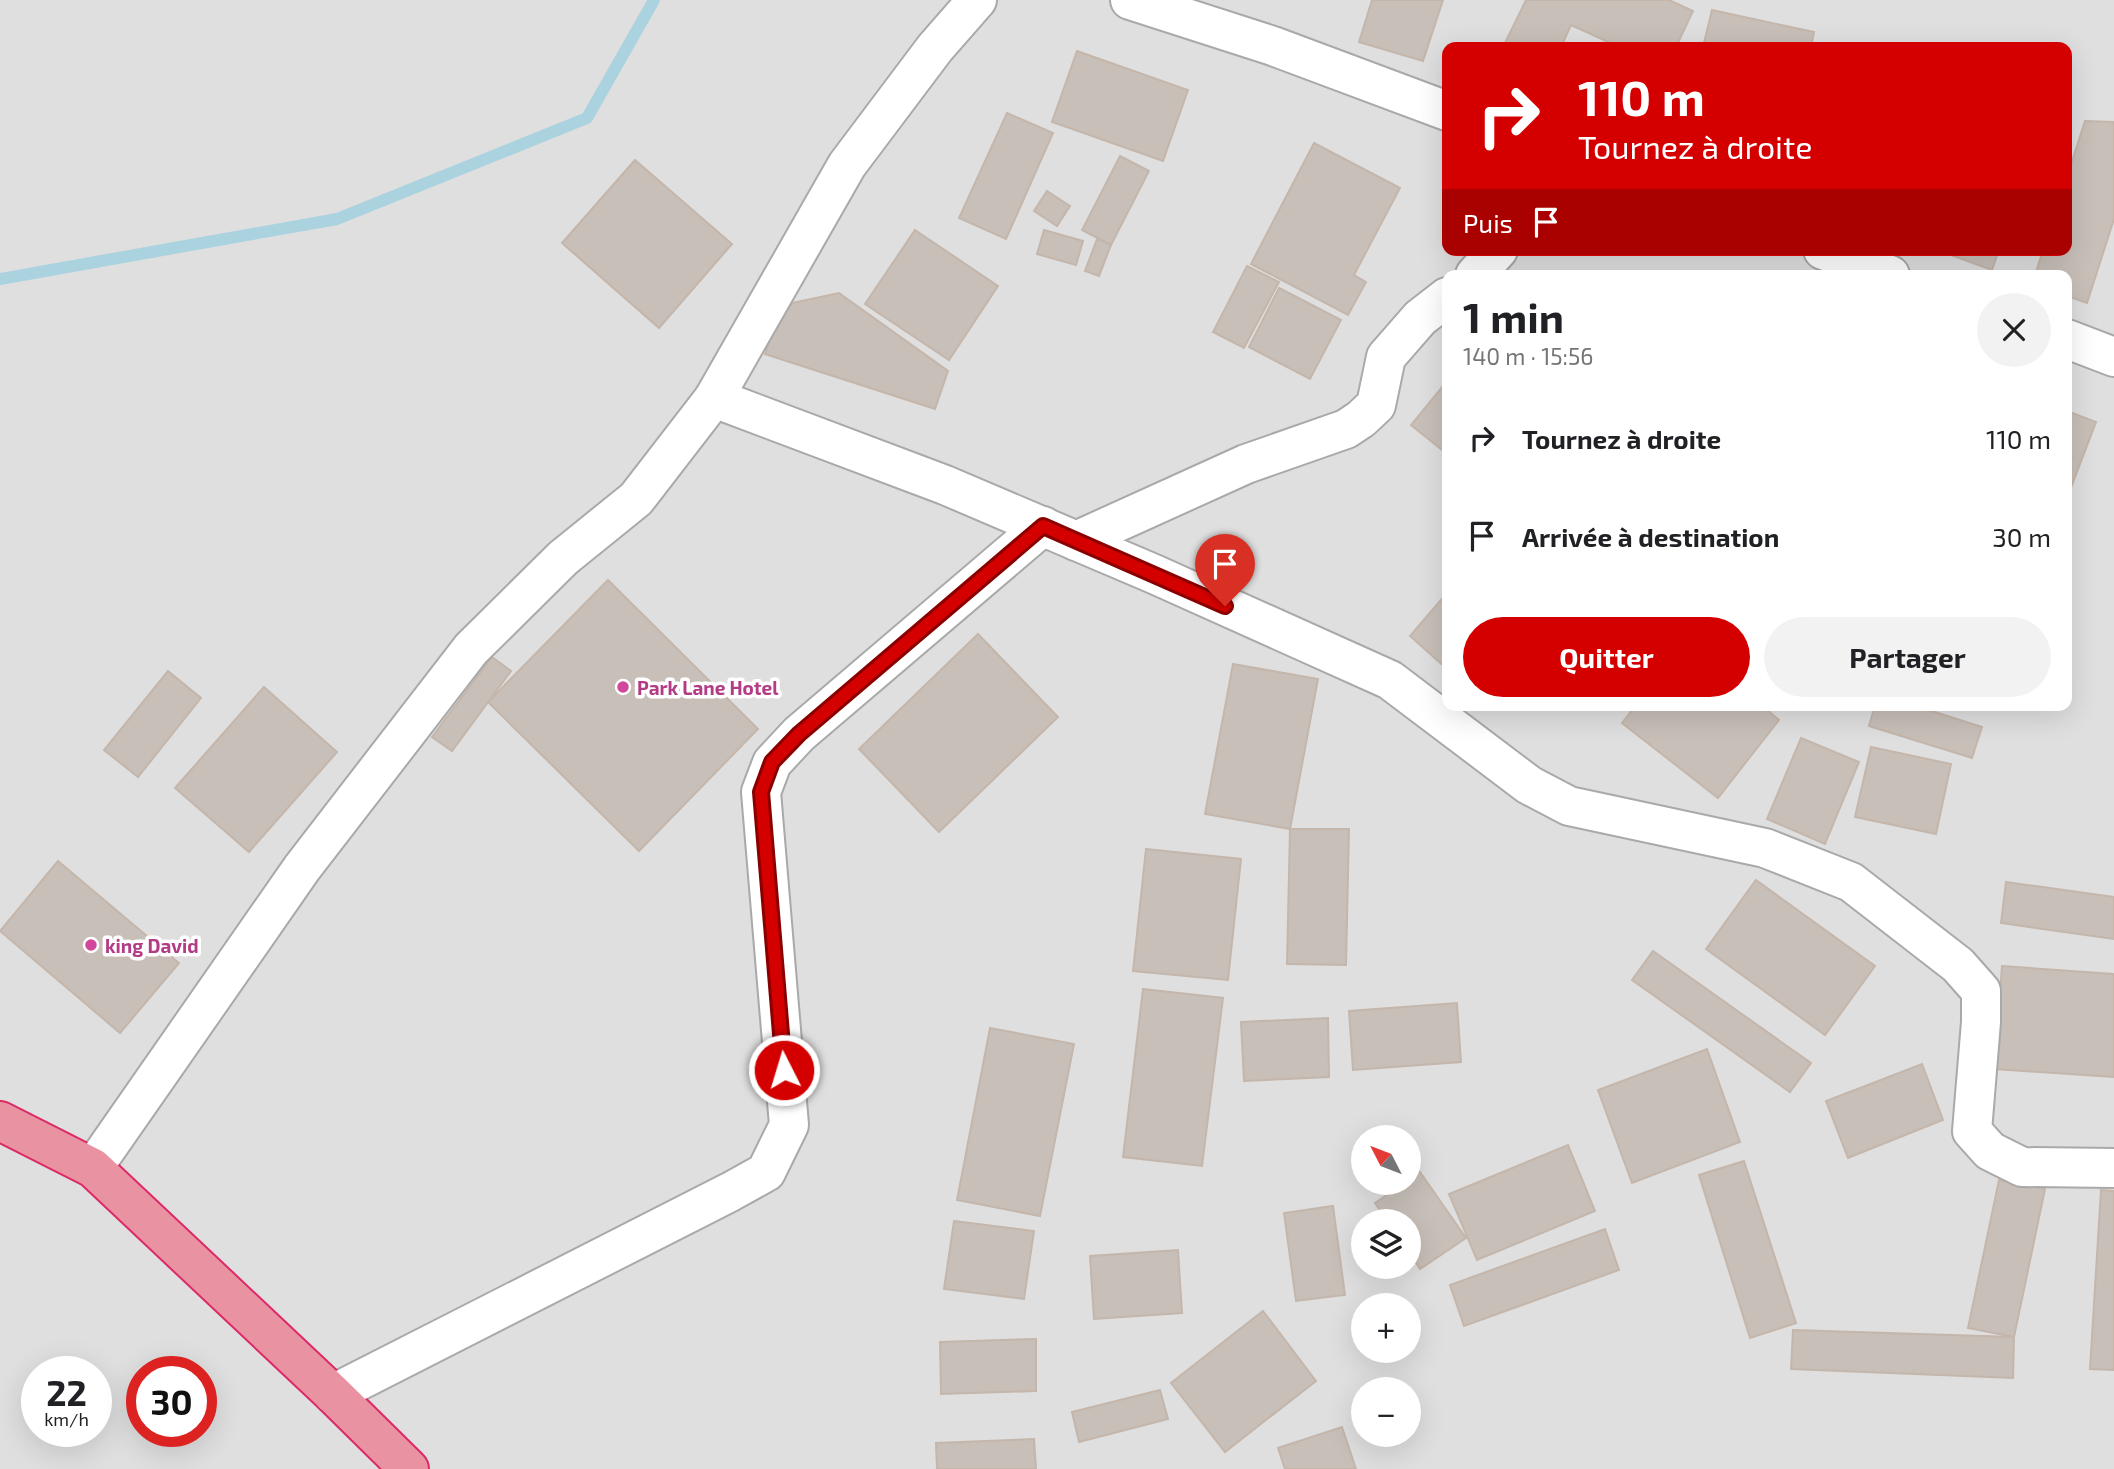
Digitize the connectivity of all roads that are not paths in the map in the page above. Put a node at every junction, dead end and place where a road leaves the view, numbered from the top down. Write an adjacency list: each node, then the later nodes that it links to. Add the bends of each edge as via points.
1 (977, 0): 11 (street, via 847,165)
2 (1130, 0): 3 (street, via 1273,46)
3 (1442, 109)
4 (1492, 256): 6 (street)
5 (1839, 256): 7 (street)
6 (1480, 270)
7 (1877, 270)
8 (1442, 301): 12 (street, via 1386,357 1376,405 1346,429)
9 (2072, 342): 10 (street)
10 (2114, 357)
11 (714, 398): 12 (street); 14 (street, via 635,499 563,558 471,649 302,869)
12 (1060, 533): 15 (street, via 1390,680 1529,785 1569,806 1765,848 1851,882 1958,965 1981,991 1972,1131 1990,1151 2022,1167); 16 (street, via 799,734 772,762 761,792 789,1125 766,1172)
13 (0, 1121): 14 (highway)
14 (93, 1168): 16 (highway)
15 (2114, 1168)
16 (333, 1394): 17 (highway)
17 (409, 1469)

